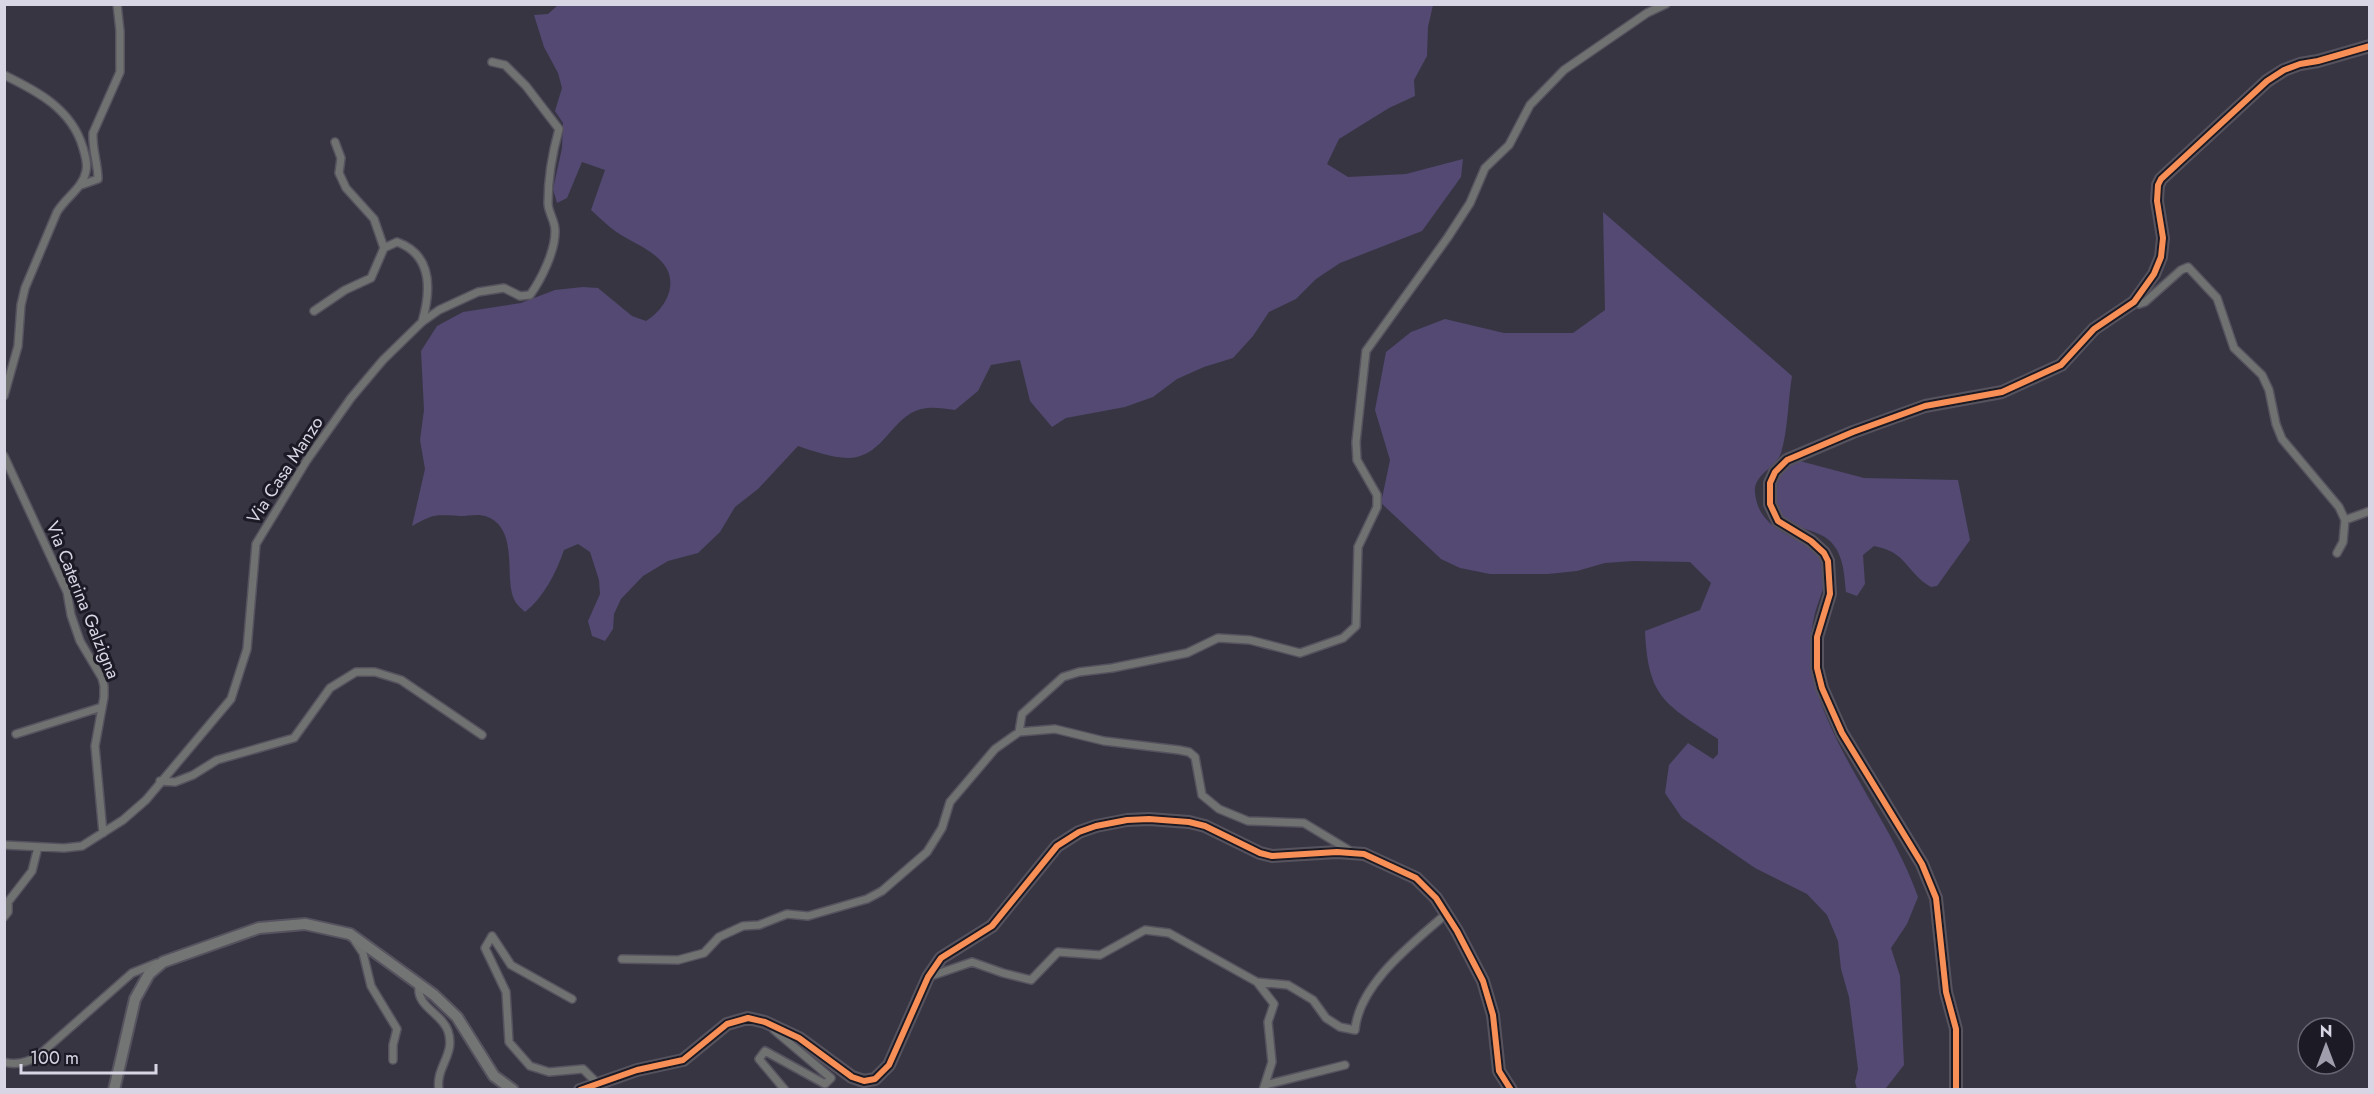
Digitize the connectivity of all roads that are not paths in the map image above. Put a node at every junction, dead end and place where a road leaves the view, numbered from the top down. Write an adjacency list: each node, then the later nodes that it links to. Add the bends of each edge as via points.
1 (117, 4): 7 (street, via 120,72 93,133 98,179)
2 (1666, 4): 18 (street, via 1564,70 1530,105 1509,145 1485,168 1470,203 1448,237 1366,351 1357,460 1377,495 1377,507 1358,547 1356,626 1343,638 1300,653 1250,640 1218,638 1186,653 1063,677 1022,714)
3 (2370, 46): 9 (street, via 2284,69 2161,179 2157,201 2163,238 2161,256)
4 (492, 62): 11 (street, Via Casa Manzo, via 505,65 559,129 549,168 548,207 555,230 550,258 530,296 504,288 478,292)
5 (4, 75): 7 (street, via 54,104 73,125 86,161)
6 (335, 142): 8 (street, via 341,158 339,173 346,188 374,219)
7 (81, 185): 12 (street, via 57,212 25,288 18,346)
8 (384, 248): 10 (street, via 371,278); 11 (street, via 397,242 409,246 428,272)
9 (2134, 302): 15 (street, via 2145,302 2184,268 2196,274 2219,302 2232,344 2266,383 2282,439 2339,507); 47 (street, via 2094,329 2061,365 2046,374 2002,392 1924,406 1844,435 1787,460 1770,483 1770,504 1778,521 1811,541 1828,561 1830,594 1817,637 1817,668 1822,688 1846,740 1922,864 1936,898 1946,992 1956,1029)
10 (314, 311)
11 (422, 322): 21 (street, Via Casa Manzo, via 351,398 307,460 256,544 247,649 231,699)
12 (4, 396)
13 (4, 456): 17 (street, Via Caterina Galzigna, via 67,592 80,641 102,678)
14 (2370, 511): 15 (street)
15 (2345, 520): 16 (street, via 2343,542)
16 (2337, 553)
17 (102, 707): 19 (street); 22 (street, Via Caterina Galzigna, via 95,746)
18 (1019, 732): 25 (street, via 1055,729 1104,741 1189,752 1196,757 1202,795 1219,809 1248,821 1304,823); 29 (street, via 995,749 950,802 942,828 927,852 882,891 808,916 787,914 759,926 743,926 719,938 704,953 678,960)
19 (16, 734)
20 (482, 735): 21 (street, via 401,680 375,672 356,672 330,688 294,738 217,760 175,782)
21 (160, 781): 22 (street, Via Casa Manzo, via 146,800)
22 (103, 833): 24 (street, Via Casa Manzo, via 82,846)
23 (4, 845): 24 (street, Via Casa Manzo)
24 (38, 847): 27 (street, via 32,871 8,902)
25 (1352, 852): 26 (street, via 1416,878); 31 (street, via 1272,856 1205,826 1171,820 1126,820 1096,826 1057,846 992,926 941,958)
26 (1446, 914): 32 (street, via 1404,950 1368,993 1356,1018 1355,1030 1340,1028 1326,1018 1313,1000 1288,985); 46 (street, via 1486,988 1496,1029 1500,1071)
27 (4, 917)
28 (350, 934): 30 (street, via 305,924 259,928); 33 (street); 36 (street, via 363,953 371,986 397,1029)
29 (622, 959)
30 (163, 962): 37 (street, via 132,973 38,1056 28,1062); 41 (street, via 149,974 135,999)
31 (928, 977): 32 (street, via 972,962 1031,980 1058,952 1101,956 1145,930 1168,933); 35 (street, via 889,1065 870,1081 852,1077 799,1038)
32 (1257, 982): 40 (street, via 1274,1004 1268,1022 1272,1062)
33 (419, 986): 42 (street, via 422,1002 443,1021 449,1034 450,1049 439,1075); 43 (street, via 457,1017 494,1076)
34 (572, 999): 39 (street, via 510,965 492,936 485,948 506,992 508,1042 530,1066 549,1072 583,1070)
35 (765, 1022): 39 (street, via 738,1019 715,1032 683,1060); 45 (street, via 831,1078 825,1084 765,1051 759,1059)
36 (393, 1060)
37 (4, 1062)
38 (1345, 1065): 40 (street)
39 (597, 1083): 44 (street)
40 (1264, 1087)
41 (114, 1089)
42 (439, 1089)
43 (513, 1089)
44 (580, 1089)
45 (785, 1089)
46 (1511, 1089)
47 (1956, 1089)

